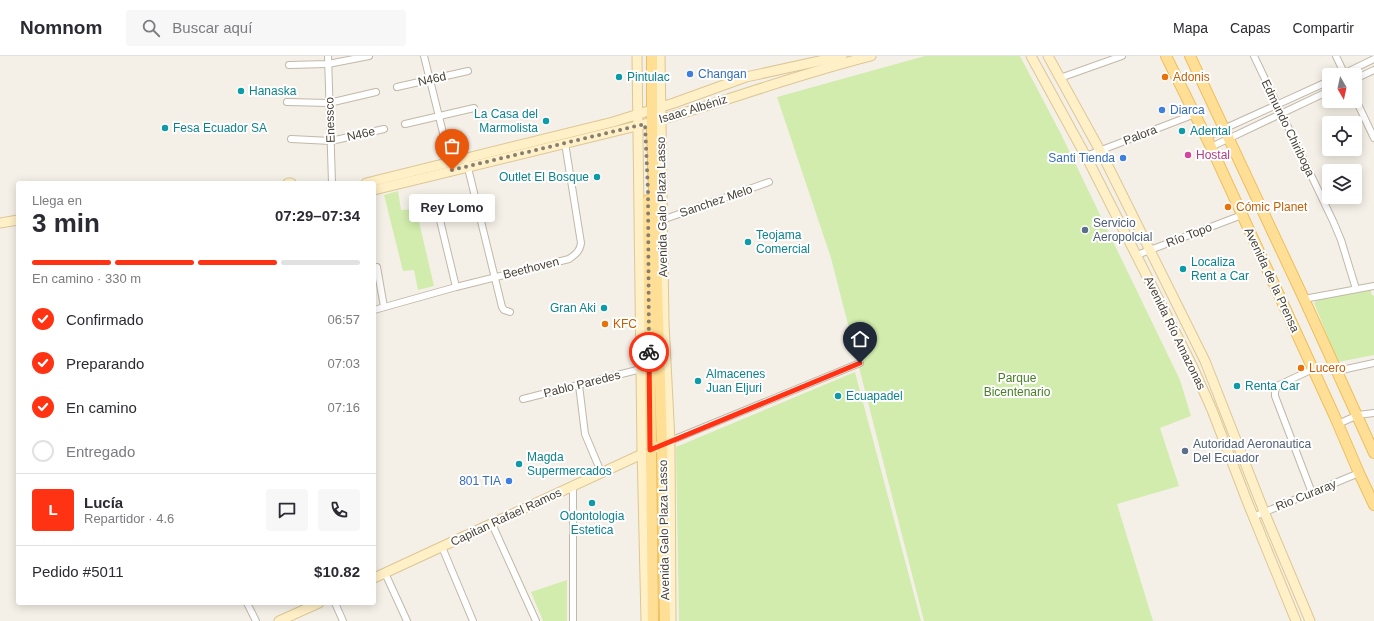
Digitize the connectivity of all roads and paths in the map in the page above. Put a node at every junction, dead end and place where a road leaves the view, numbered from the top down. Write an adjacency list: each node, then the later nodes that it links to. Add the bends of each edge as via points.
1 (328, 56): 19 (street, Enessco)
2 (369, 56): 19 (street)
3 (424, 56): 27 (street)
4 (637, 56): 37 (main road, Avenida Galo Plaza Lasso)
5 (645, 56): 37 (main road, Avenida Galo Plaza Lasso)
6 (652, 56): 37 (main road, Avenida Galo Plaza Lasso)
7 (660, 56): 37 (main road, Avenida Galo Plaza Lasso)
8 (842, 56): 18 (main road, Isaac Albéniz)
9 (871, 56): 18 (main road, Isaac Albéniz)
10 (1031, 56): 53 (main road, Avenida Río Amazonas)
11 (1048, 56): 26 (main road, Avenida Río Amazonas)
12 (1122, 56): 26 (street)
13 (1166, 56): 38 (main road, Avenida de la Prensa)
14 (1190, 56): 44 (main road, Avenida de la Prensa)
15 (1254, 56): 34 (street, Edmundo Chiriboga)
16 (1336, 56): 21 (street)
17 (1374, 59): 22 (street)
18 (833, 62): 37 (main road, Isaac Albéniz, via 746,77); 41 (main road, Isaac Albéniz)
19 (328, 64): 20 (street); 33 (street, Enessco)
20 (289, 65)
21 (1340, 68)
22 (1357, 68)
23 (1374, 70): 25 (street)
24 (468, 71): 27 (street, N46d)
25 (1362, 76)
26 (1060, 78): 52 (main road, Avenida Río Amazonas)
27 (430, 79): 29 (street, N46d); 40 (street)
28 (1322, 84): 34 (street)
29 (397, 87)
30 (376, 92): 33 (street)
31 (1322, 94): 39 (street)
32 (287, 102): 33 (street)
33 (330, 103): 49 (street, Enessco)
34 (1278, 105): 39 (street, Edmundo Chiriboga); 44 (street)
35 (474, 108): 40 (street)
36 (1360, 108): 46 (street)
37 (649, 111): 41 (main road, Avenida Galo Plaza Lasso); 41 (main road, Avenida Galo Plaza Lasso); 54 (main road, Isaac Albéniz)
38 (1195, 114): 45 (main road, Avenida de la Prensa); 52 (street, Palora)
39 (1282, 114): 48 (street); 71 (street, Edmundo Chiriboga, via 1342,240)
40 (439, 115): 42 (street); 55 (street)
41 (649, 122): 50 (main road, Isaac Albéniz); 63 (main road, Avenida Galo Plaza Lasso); 78 (main road, Avenida Galo Plaza Lasso); 88 (main road, Avenida Galo Plaza Lasso); 89 (main road, Avenida Galo Plaza Lasso)
42 (405, 124)
43 (384, 129): 49 (street, N46e)
44 (1224, 129): 45 (street); 48 (main road, Avenida de la Prensa)
45 (1206, 137): 51 (main road, Avenida de la Prensa)
46 (1374, 138)
47 (291, 139): 49 (street, N46e)
48 (1228, 139): 51 (street); 72 (main road, Avenida de la Prensa)
49 (331, 141): 56 (street, Enessco)
50 (565, 143): 54 (main road, Isaac Albéniz); 68 (street, Beethoven, via 580,249 569,259)
51 (1211, 147): 60 (main road, Avenida de la Prensa)
52 (1100, 151): 53 (street, Palora); 65 (main road, Avenida Río Amazonas)
53 (1086, 156): 66 (main road, Avenida Río Amazonas)
54 (467, 162): 55 (main road, Isaac Albéniz); 68 (street)
55 (451, 166): 57 (main road, Isaac Albéniz); 59 (main road, Isaac Albéniz)
56 (332, 181)
57 (376, 181)
58 (769, 182): 63 (street, Sanchez Melo)
59 (376, 189)
60 (1242, 215): 65 (street, Río Topo); 79 (main road, Avenida de la Prensa)
61 (440, 216): 70 (street)
62 (16, 220): 64 (main road)
63 (662, 220): 88 (main road, Avenida Galo Plaza Lasso)
64 (0, 223)
65 (1150, 250): 66 (street, Río Topo); 83 (main road, Avenida Río Amazonas, via 1205,361)
66 (1137, 255): 84 (main road, Avenida Río Amazonas)
67 (377, 267): 73 (street)
68 (496, 277): 70 (street, Beethoven); 75 (street, via 502,307)
69 (1374, 286): 71 (street)
70 (456, 287): 73 (street, Beethoven)
71 (1356, 289): 72 (street)
72 (1304, 299): 80 (main road, Avenida de la Prensa)
73 (384, 307): 74 (street, Beethoven)
74 (376, 309)
75 (510, 312)
76 (860, 363): 88 (street, Capitan Rafael Ramos)
77 (1374, 363): 80 (street)
78 (641, 369): 81 (street, Pablo Paredes); 89 (main road, Avenida Galo Plaza Lasso)
79 (1313, 369): 87 (main road, Avenida de la Prensa); 94 (street, via 1279,385 1275,392)
80 (1337, 371): 86 (main road, Avenida de la Prensa)
81 (579, 385): 82 (street, Pablo Paredes); 91 (street, via 586,441)
82 (523, 399)
83 (1222, 405): 84 (main road); 96 (main road, Avenida Río Amazonas)
84 (1212, 410): 97 (main road, Avenida Río Amazonas)
85 (1374, 413): 86 (street)
86 (1358, 415): 87 (street); 90 (main road, Avenida de la Prensa)
87 (1338, 424): 92 (main road, Avenida de la Prensa)
88 (666, 443): 89 (main road, Capitan Rafael Ramos); 114 (main road, Avenida Galo Plaza Lasso); 115 (main road, Avenida Galo Plaza Lasso)
89 (646, 451): 91 (main road, Capitan Rafael Ramos); 112 (main road, Avenida Galo Plaza Lasso); 113 (main road, Avenida Galo Plaza Lasso)
90 (1374, 453)
91 (601, 472): 93 (main road, Capitan Rafael Ramos)
92 (1359, 473): 94 (street, Rio Curaray); 95 (main road, Avenida de la Prensa)
93 (573, 486): 98 (main road, Capitan Rafael Ramos); 111 (street)
94 (1312, 493): 96 (street, Rio Curaray)
95 (1374, 506)
96 (1264, 512): 97 (street, Rio Curaray); 117 (main road, Avenida Río Amazonas)
97 (1253, 516): 116 (main road, Avenida Río Amazonas)
98 (492, 524): 99 (main road, Capitan Rafael Ramos); 110 (street)
99 (442, 547): 100 (main road, Capitan Rafael Ramos); 109 (street)
100 (385, 573): 101 (main road, Capitan Rafael Ramos); 108 (street)
101 (376, 576)
102 (248, 605): 105 (street)
103 (315, 605): 106 (main road)
104 (336, 605): 107 (street)
105 (256, 621)
106 (279, 621)
107 (344, 621)
108 (407, 621)
109 (473, 621)
110 (536, 621)
111 (573, 621)
112 (646, 621)
113 (653, 621)
114 (665, 621)
115 (671, 621)
116 (1296, 621)
117 (1310, 621)

